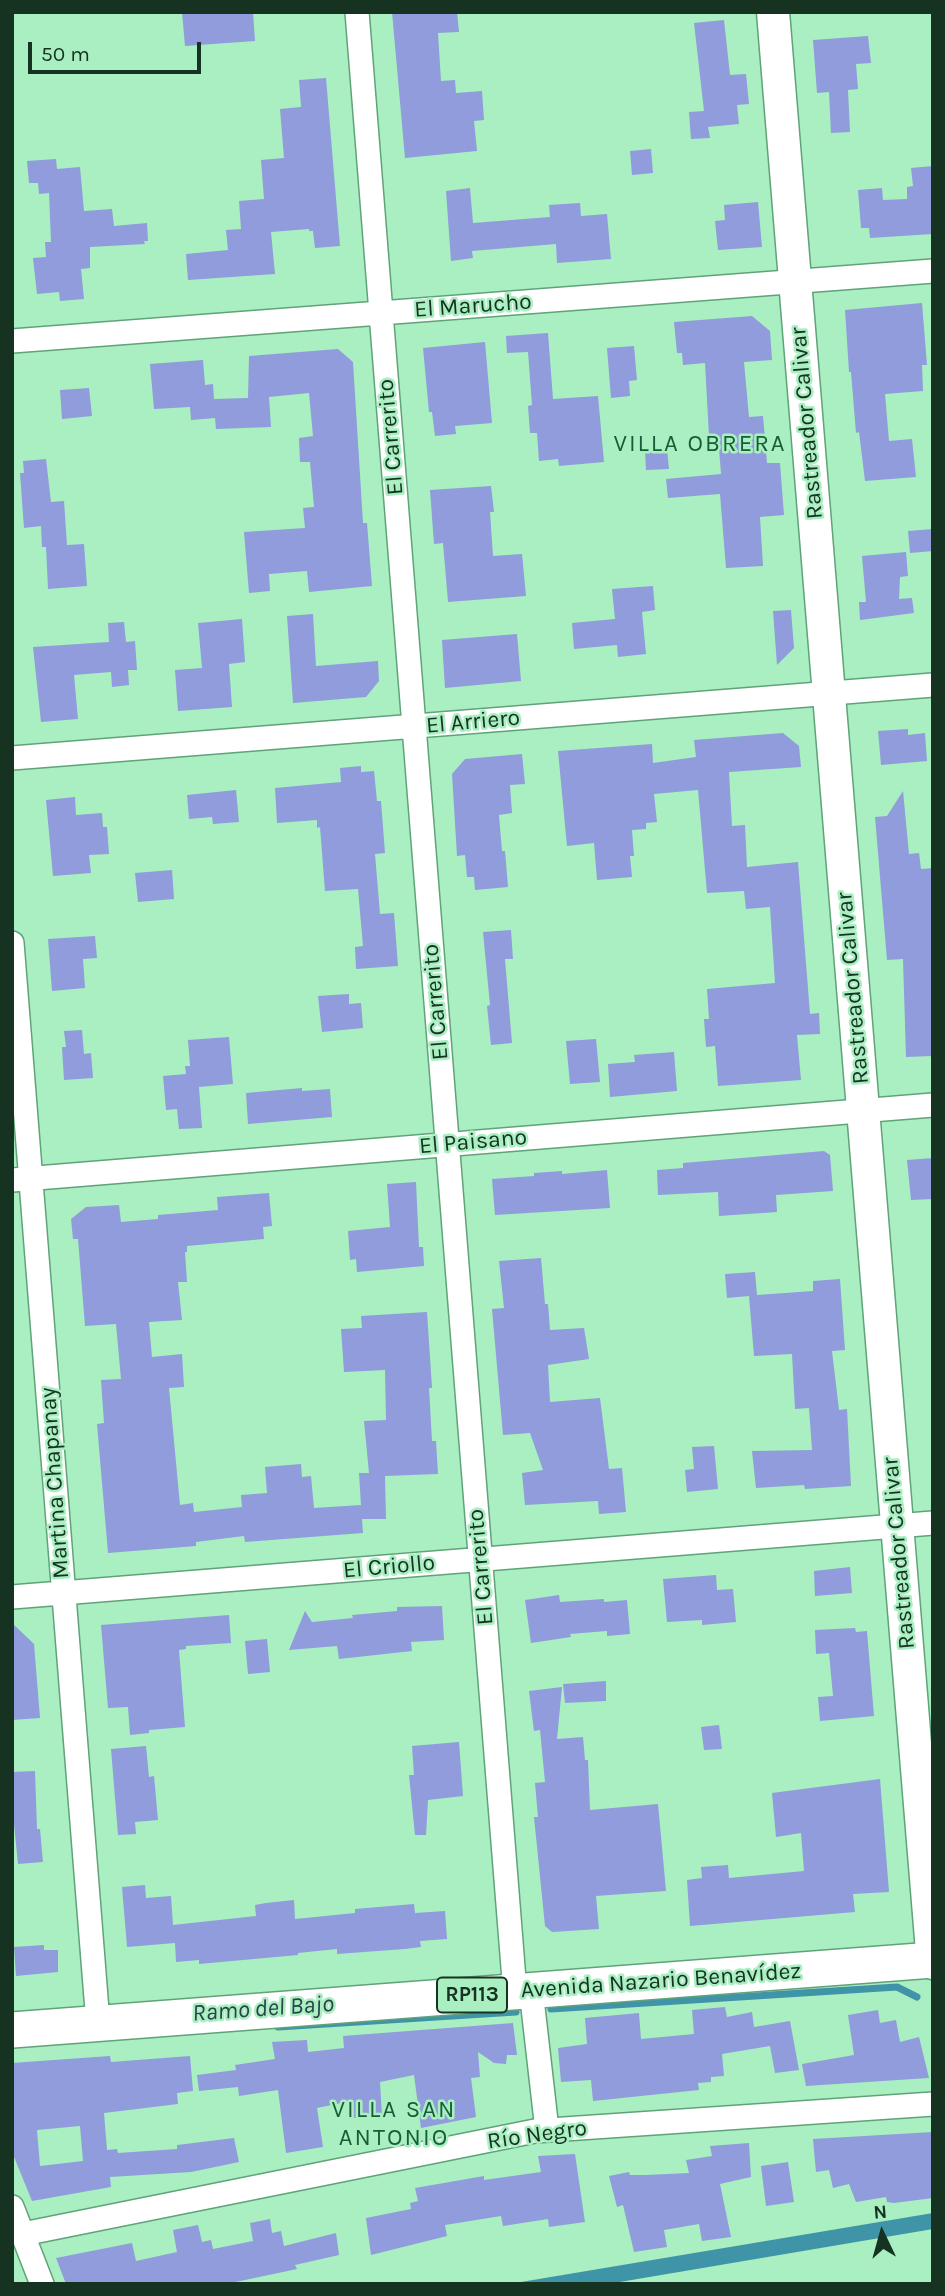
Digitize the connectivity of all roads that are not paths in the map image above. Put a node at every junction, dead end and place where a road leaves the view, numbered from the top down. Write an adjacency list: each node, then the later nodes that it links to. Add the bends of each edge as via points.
1 (357, 12): 5 (street, El Carrerito)
2 (773, 12): 4 (main road, Rastreador Calivar)
3 (933, 271): 4 (street, El Marucho)
4 (795, 282): 5 (street, El Marucho); 8 (main road, Rastreador Calivar)
5 (381, 313): 6 (street, El Marucho); 9 (street, El Carrerito)
6 (12, 341)
7 (933, 685): 8 (street, El Arriero)
8 (829, 693): 9 (street, El Arriero); 13 (main road, Rastreador Calivar)
9 (414, 726): 10 (street, El Arriero); 14 (street, El Carrerito)
10 (12, 758)
11 (12, 943): 15 (street, Martina Chapanay)
12 (933, 1105): 13 (street, El Paisano)
13 (863, 1111): 14 (street, El Paisano); 17 (main road, Rastreador Calivar)
14 (447, 1144): 15 (street, El Paisano); 18 (street, El Carrerito)
15 (22, 1179): 19 (street, Martina Chapanay)
16 (933, 1523): 17 (street, El Criollo)
17 (896, 1526): 18 (street, El Criollo); 21 (main road, Rastreador Calivar)
18 (480, 1559): 19 (street, El Criollo); 22 (street, El Carrerito)
19 (64, 1593): 20 (street, El Criollo); 23 (street, Martina Chapanay)
20 (12, 1597)
21 (932, 1961): 22 (main road, Avenida Nazario Benavídez / RP113)
22 (523, 1991): 23 (main road, Avenida Nazario Benavídez / RP113); 26 (street, El Carrerito)
23 (98, 2024): 24 (main road, Avenida Nazario Benavídez / RP113)
24 (12, 2030)
25 (933, 2104): 26 (street, Río Negro)
26 (547, 2130): 28 (street, Río Negro)
27 (12, 2207): 28 (street)
28 (23, 2234): 29 (street)
29 (41, 2284)

